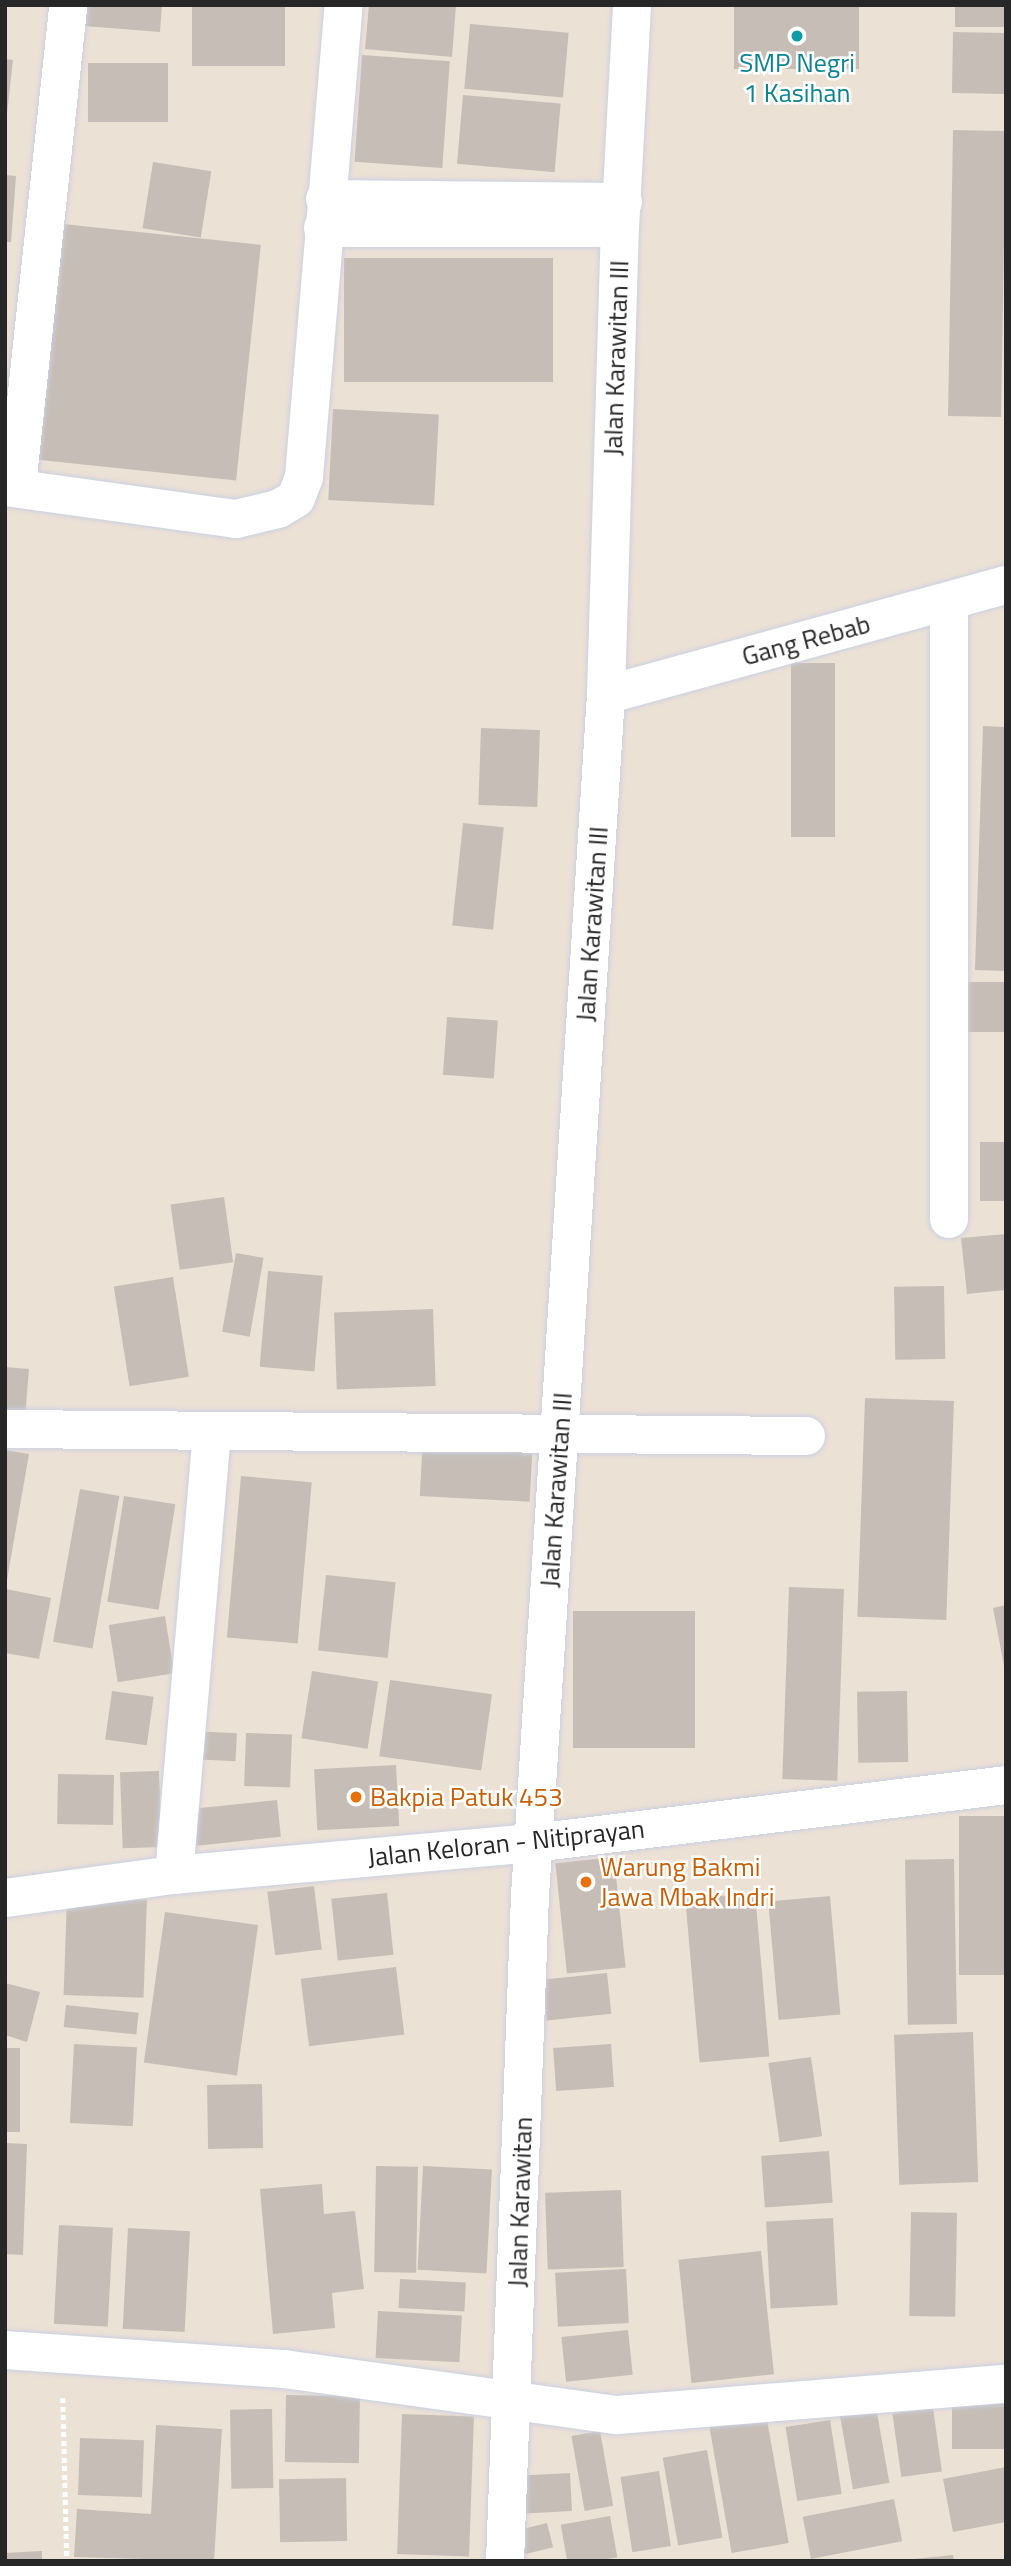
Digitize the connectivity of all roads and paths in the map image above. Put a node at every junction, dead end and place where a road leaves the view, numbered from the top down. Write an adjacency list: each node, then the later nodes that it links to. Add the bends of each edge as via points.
1 (68, 5): 6 (street)
2 (344, 5): 4 (street)
3 (632, 5): 5 (street, Jalan Karawitan III)
4 (324, 214): 5 (street); 6 (street, via 304,477 296,498 278,509 236,519)
5 (622, 215): 9 (street, Jalan Karawitan III)
6 (11, 486)
7 (1006, 585): 8 (street, Gang Rebab)
8 (949, 601): 9 (street, Gang Rebab); 10 (street)
9 (606, 695): 12 (street, Jalan Karawitan III)
10 (949, 1219)
11 (5, 1429): 13 (street)
12 (559, 1431): 13 (street); 14 (street); 16 (street, Jalan Karawitan III)
13 (212, 1434): 17 (street)
14 (806, 1436)
15 (1006, 1785): 16 (street, Jalan Keloran - Nitiprayan)
16 (534, 1843): 17 (street, Jalan Keloran - Nitiprayan); 22 (street, Jalan Karawitan)
17 (174, 1875): 18 (street, Jalan Keloran - Nitiprayan)
18 (5, 1898)
19 (5, 2350): 20 (street)
20 (62, 2355): 22 (street, via 284,2369); 23 (path)
21 (1006, 2384): 22 (street, via 617,2415)
22 (513, 2398): 24 (street, Jalan Karawitan)
23 (67, 2561)
24 (505, 2561)

